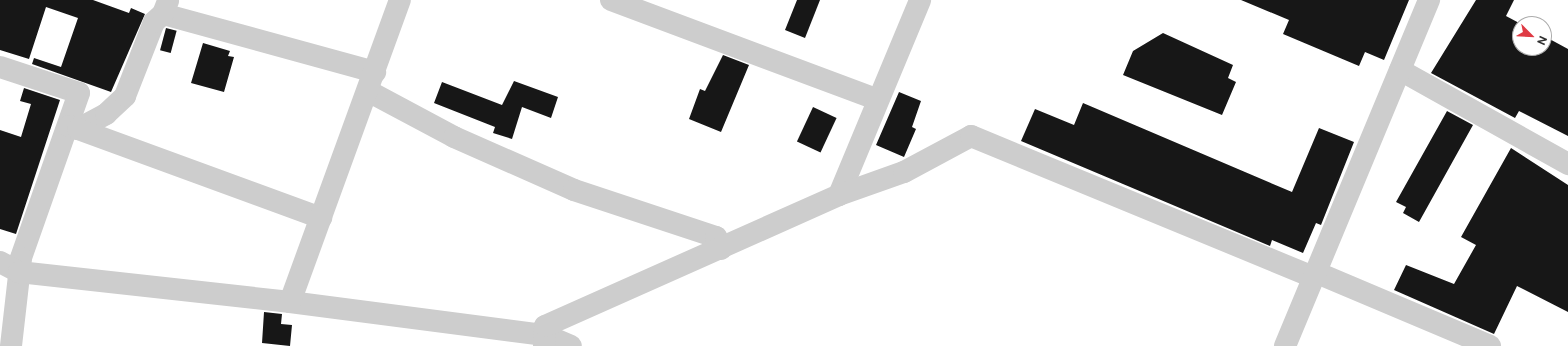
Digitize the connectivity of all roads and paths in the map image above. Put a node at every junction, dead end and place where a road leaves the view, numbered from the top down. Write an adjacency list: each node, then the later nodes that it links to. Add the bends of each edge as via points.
1 (400, 0): 8 (street)
2 (611, 0): 9 (street)
3 (920, 0): 9 (street)
4 (1429, 0): 7 (street)
5 (166, 7): 8 (street); 10 (street, via 154,22 125,96 106,114)
6 (0, 67): 10 (street, via 79,93)
7 (1400, 70): 11 (street); 17 (street)
8 (372, 81): 13 (street); 14 (street, via 454,137 574,190 716,237)
9 (878, 100): 12 (street)
10 (72, 127): 13 (street); 16 (street)
11 (1568, 164)
12 (839, 195): 14 (street); 17 (street, via 904,172 971,136)
13 (321, 218): 18 (street)
14 (721, 249): 19 (street, via 546,326)
15 (0, 262): 16 (street)
16 (19, 272): 18 (street); 20 (street)
17 (1314, 274): 22 (street); 23 (street)
18 (290, 302): 19 (street)
19 (544, 341): 21 (street)
20 (11, 346)
21 (571, 346)
22 (1285, 346)
23 (1490, 346)

